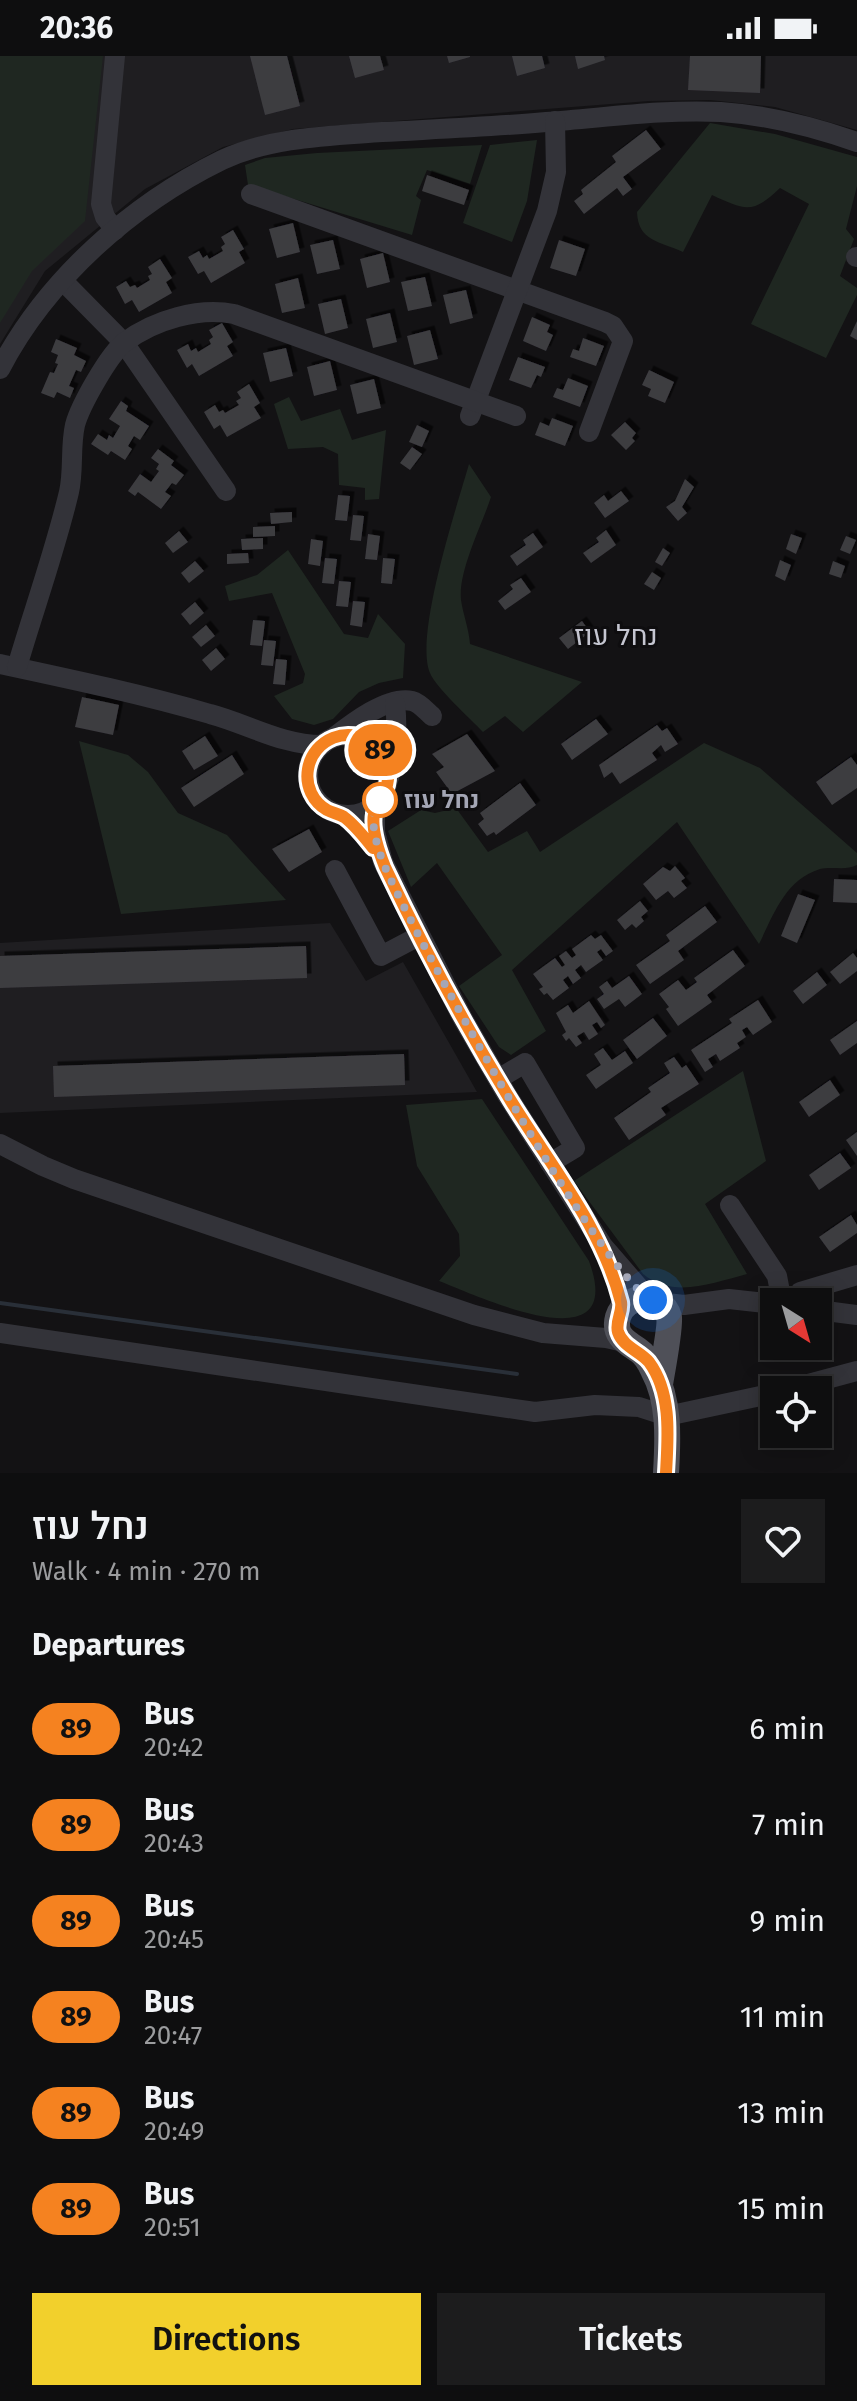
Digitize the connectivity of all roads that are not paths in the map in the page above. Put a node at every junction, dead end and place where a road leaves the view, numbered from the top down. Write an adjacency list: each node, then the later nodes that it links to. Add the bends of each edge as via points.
1 (115, 56): 5 (street, via 101,204)
2 (555, 121): 3 (street, via 722,112); 5 (street, via 278,143 225,159); 7 (street, via 554,188)
3 (857, 142)
4 (251, 194): 7 (street)
5 (115, 230): 6 (street)
6 (63, 281): 8 (street); 9 (street)
7 (519, 289): 10 (street); 12 (street, via 613,326 623,341)
8 (124, 343): 10 (street, via 154,326 216,310 264,323); 13 (street); 14 (street, via 83,403 75,426 70,490)
9 (0, 369)
10 (473, 408): 11 (street)
11 (516, 416)
12 (589, 432)
13 (226, 491)
14 (8, 666): 17 (street, via 185,707)
15 (386, 706): 16 (street, via 408,700); 18 (street); 19 (street, via 370,730); 21 (street, via 398,730)
16 (432, 716)
17 (281, 740): 18 (street); 20 (street)
18 (328, 741): 19 (street, via 349,735); 20 (street, via 312,758)
19 (370, 742): 21 (street, via 384,758)
20 (307, 774): 23 (street, via 316,801)
21 (387, 785): 22 (street)
22 (375, 805): 23 (street, via 361,814); 24 (street)
23 (342, 815): 24 (street)
24 (383, 862): 26 (street)
25 (335, 870): 26 (street, via 381,956)
26 (419, 936): 27 (street)
27 (498, 1079): 29 (street); 29 (street, via 525,1063 575,1148)
28 (0, 1144): 40 (street, via 74,1179 474,1315 574,1337)
29 (550, 1163): 31 (street)
30 (730, 1205): 33 (street)
31 (603, 1246): 35 (street); 40 (street)
32 (857, 1275): 34 (street)
33 (785, 1288)
34 (818, 1288)
35 (653, 1300): 37 (street, via 675,1306); 40 (main road, via 636,1299); 42 (main road, via 669,1317)
36 (760, 1302): 37 (street)
37 (702, 1303): 42 (street)
38 (832, 1312): 39 (street)
39 (857, 1315)
40 (626, 1330): 42 (main road, via 654,1349); 45 (main road)
41 (0, 1333): 47 (street, via 535,1412 610,1406 639,1407)
42 (668, 1333): 45 (main road)
43 (857, 1371): 44 (street)
44 (832, 1378)
45 (660, 1384): 47 (main road)
46 (760, 1396): 47 (street)
47 (667, 1416): 48 (main road)
48 (666, 1473)

